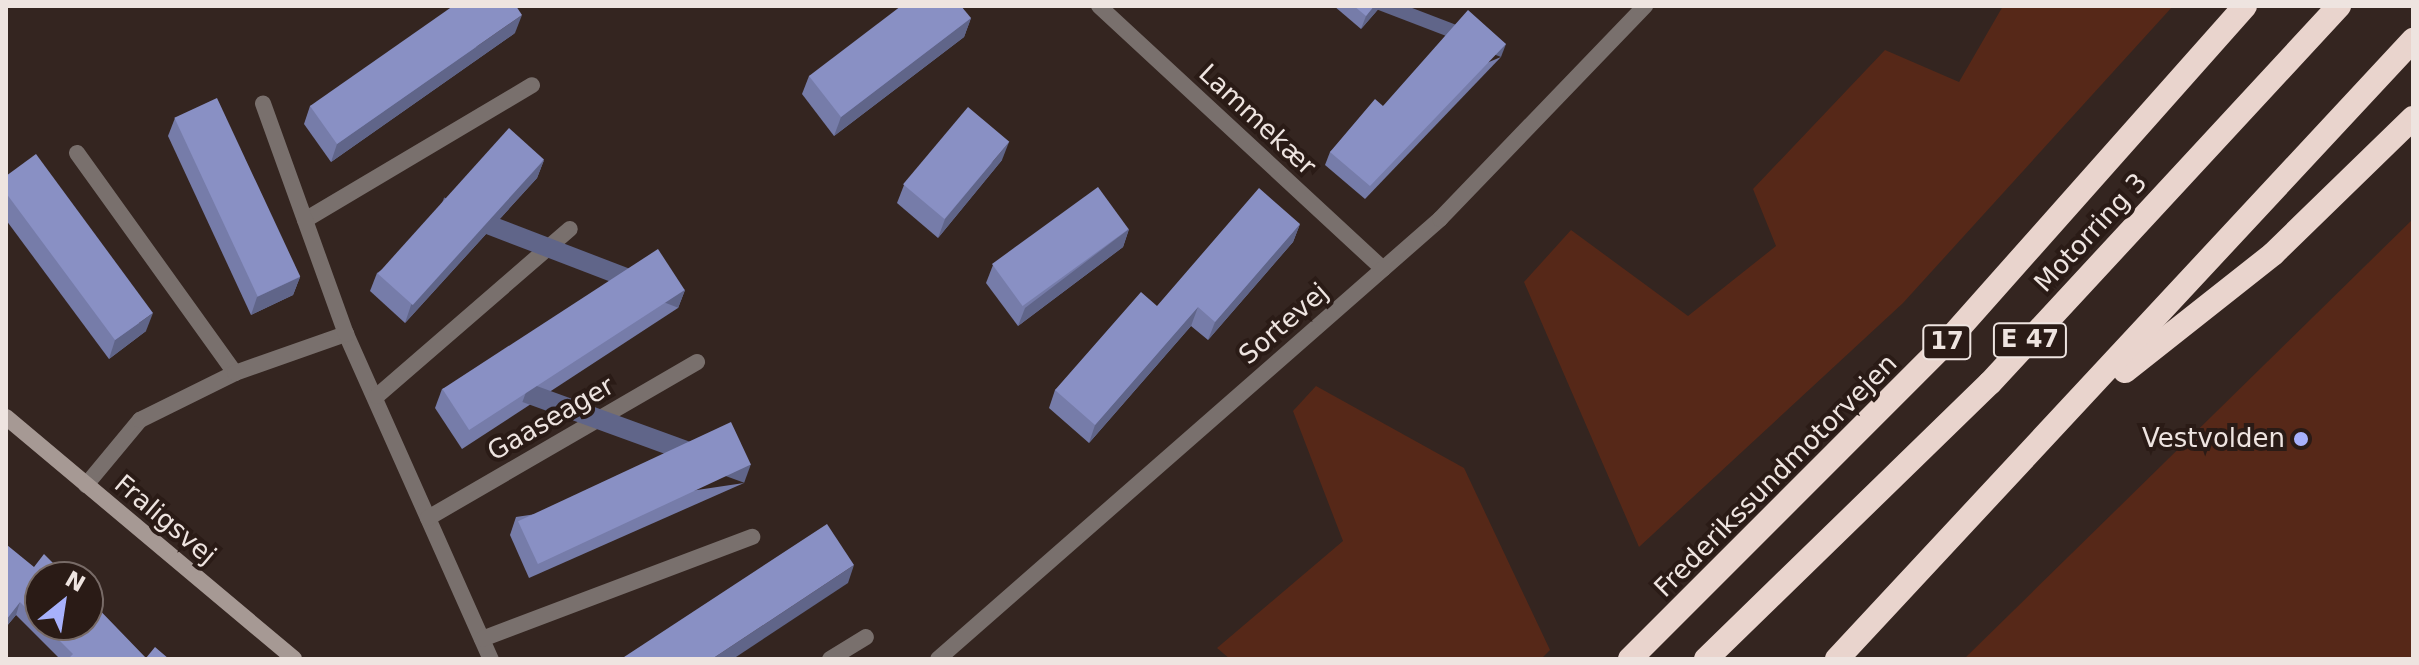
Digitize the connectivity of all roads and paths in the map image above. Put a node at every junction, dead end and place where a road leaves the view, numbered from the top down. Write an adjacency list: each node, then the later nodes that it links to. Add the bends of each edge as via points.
1 (1099, 6): 12 (street, Lammekær)
2 (1645, 6): 12 (street, Sortevej)
3 (2245, 6): 28 (highway, Frederikssundmotorvejen / 17, via 1945,344)
4 (2339, 6): 29 (highway, Motorring 3 / E 47, via 1990,383)
5 (2413, 40): 18 (highway)
6 (532, 85): 10 (street)
7 (263, 103): 10 (street)
8 (2413, 118): 18 (highway, via 2273,254)
9 (77, 153): 15 (street)
10 (305, 220): 13 (street)
11 (570, 229): 16 (street)
12 (1383, 269): 27 (street, Sortevej)
13 (346, 334): 15 (street); 16 (street)
14 (697, 362): 20 (street, Gaaseager)
15 (235, 373): 19 (street, via 140,420)
16 (377, 396): 20 (street)
17 (6, 417): 19 (street, Fraligsvej)
18 (2067, 417): 30 (highway)
19 (86, 485): 24 (street, Fraligsvej)
20 (428, 518): 23 (street)
21 (752, 537): 23 (street)
22 (866, 637): 26 (street)
23 (482, 639): 25 (street)
24 (294, 659)
25 (491, 659)
26 (830, 659)
27 (938, 659)
28 (1630, 659)
29 (1706, 659)
30 (1837, 659)

